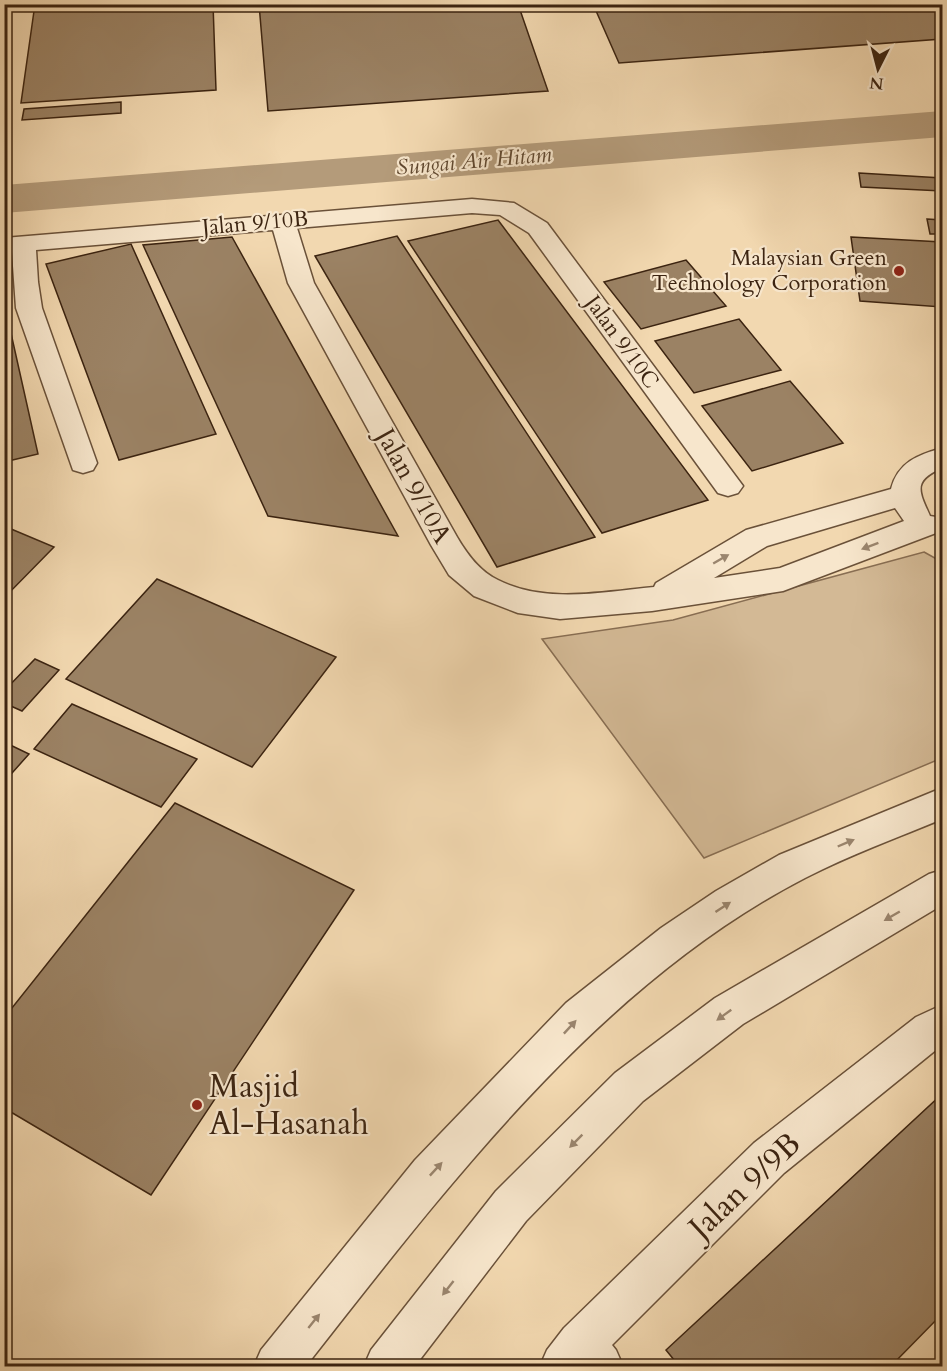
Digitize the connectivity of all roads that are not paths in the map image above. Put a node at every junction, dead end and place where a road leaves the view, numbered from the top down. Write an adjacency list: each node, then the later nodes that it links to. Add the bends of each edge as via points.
1 (506, 208): 2 (street, Jalan 9/10B, via 472,206); 6 (street, Jalan 9/10C, via 538,228)
2 (283, 221): 3 (street, Jalan 9/10B); 9 (street, Jalan 9/10A, via 301,283 460,567 485,588 518,602 560,607)
3 (14, 244): 5 (street, via 29,308)
4 (942, 458): 7 (street, via 918,467 908,478)
5 (83, 463)
6 (728, 486)
7 (905, 495): 8 (street, via 912,512); 9 (street, Jalan 9/10A, one-way to 7, via 756,538)
8 (934, 530): 9 (street, Jalan 9/10A, one-way to 9, via 783,579)
9 (652, 599)
10 (942, 803): 14 (street, one-way to 10, via 430,1175 580,1016 674,940 756,887 792,866)
11 (942, 886): 15 (street, one-way to 15, via 729,1011 629,1087 512,1206)
12 (942, 1024): 13 (street, Jalan 9/9B, via 769,1158)
13 (581, 1359)
14 (278, 1366)
15 (387, 1366)

